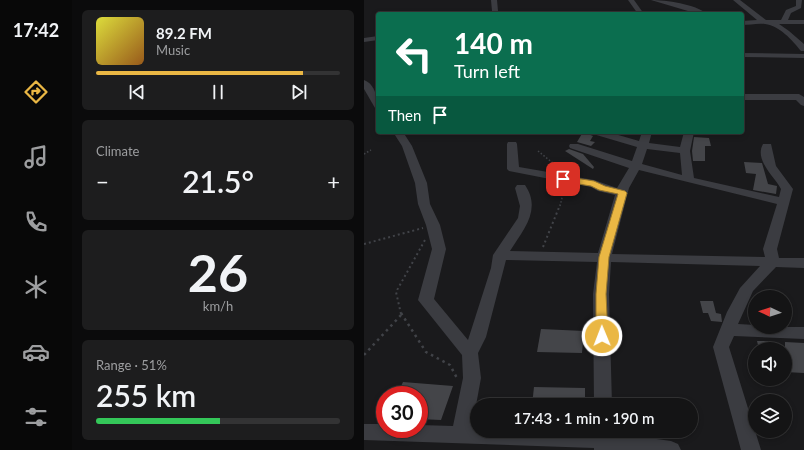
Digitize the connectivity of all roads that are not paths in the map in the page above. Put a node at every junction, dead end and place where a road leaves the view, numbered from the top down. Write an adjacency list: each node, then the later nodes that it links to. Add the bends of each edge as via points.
1 (494, 0): 7 (street)
2 (631, 0): 8 (street)
3 (654, 0): 6 (street)
4 (736, 0): 10 (street)
5 (799, 0): 11 (street, via 800,7 786,13)
6 (666, 1): 9 (street)
7 (494, 12)
8 (640, 12)
9 (699, 12)
10 (764, 22): 11 (street); 13 (street); 16 (street, via 787,32)
11 (784, 22): 12 (street)
12 (804, 22)
13 (744, 23)
14 (376, 38): 15 (street)
15 (364, 40)
16 (804, 49)
17 (744, 55): 18 (street)
18 (804, 56)
19 (364, 83): 21 (street)
20 (744, 97): 22 (street, via 799,97)
21 (376, 103)
22 (804, 103)
23 (399, 134): 43 (street, via 407,146 421,183 424,204 439,249 426,300)
24 (604, 134): 28 (street)
25 (645, 134): 28 (street)
26 (689, 134): 31 (street)
27 (512, 144): 35 (street, via 513,169 594,184)
28 (642, 145): 31 (street); 32 (street)
29 (574, 146): 32 (street)
30 (767, 146): 36 (street, via 769,166 783,180 787,189)
31 (685, 151): 33 (street)
32 (636, 166): 33 (street); 35 (street)
33 (688, 180): 36 (street)
34 (521, 188): 37 (street, via 526,206 524,218)
35 (622, 193): 38 (street)
36 (784, 202): 39 (street, via 770,248)
37 (500, 255): 38 (street); 43 (street, via 478,337)
38 (604, 257): 39 (street); 44 (street, via 601,294)
39 (773, 262): 40 (street); 41 (street, via 748,288)
40 (804, 263)
41 (728, 330): 42 (street); 49 (street, via 722,347)
42 (804, 333)
43 (470, 354): 46 (street, via 472,378)
44 (603, 398)
45 (364, 432): 46 (street)
46 (462, 435): 47 (street)
47 (604, 440): 48 (street)
48 (671, 450)
49 (751, 450)

